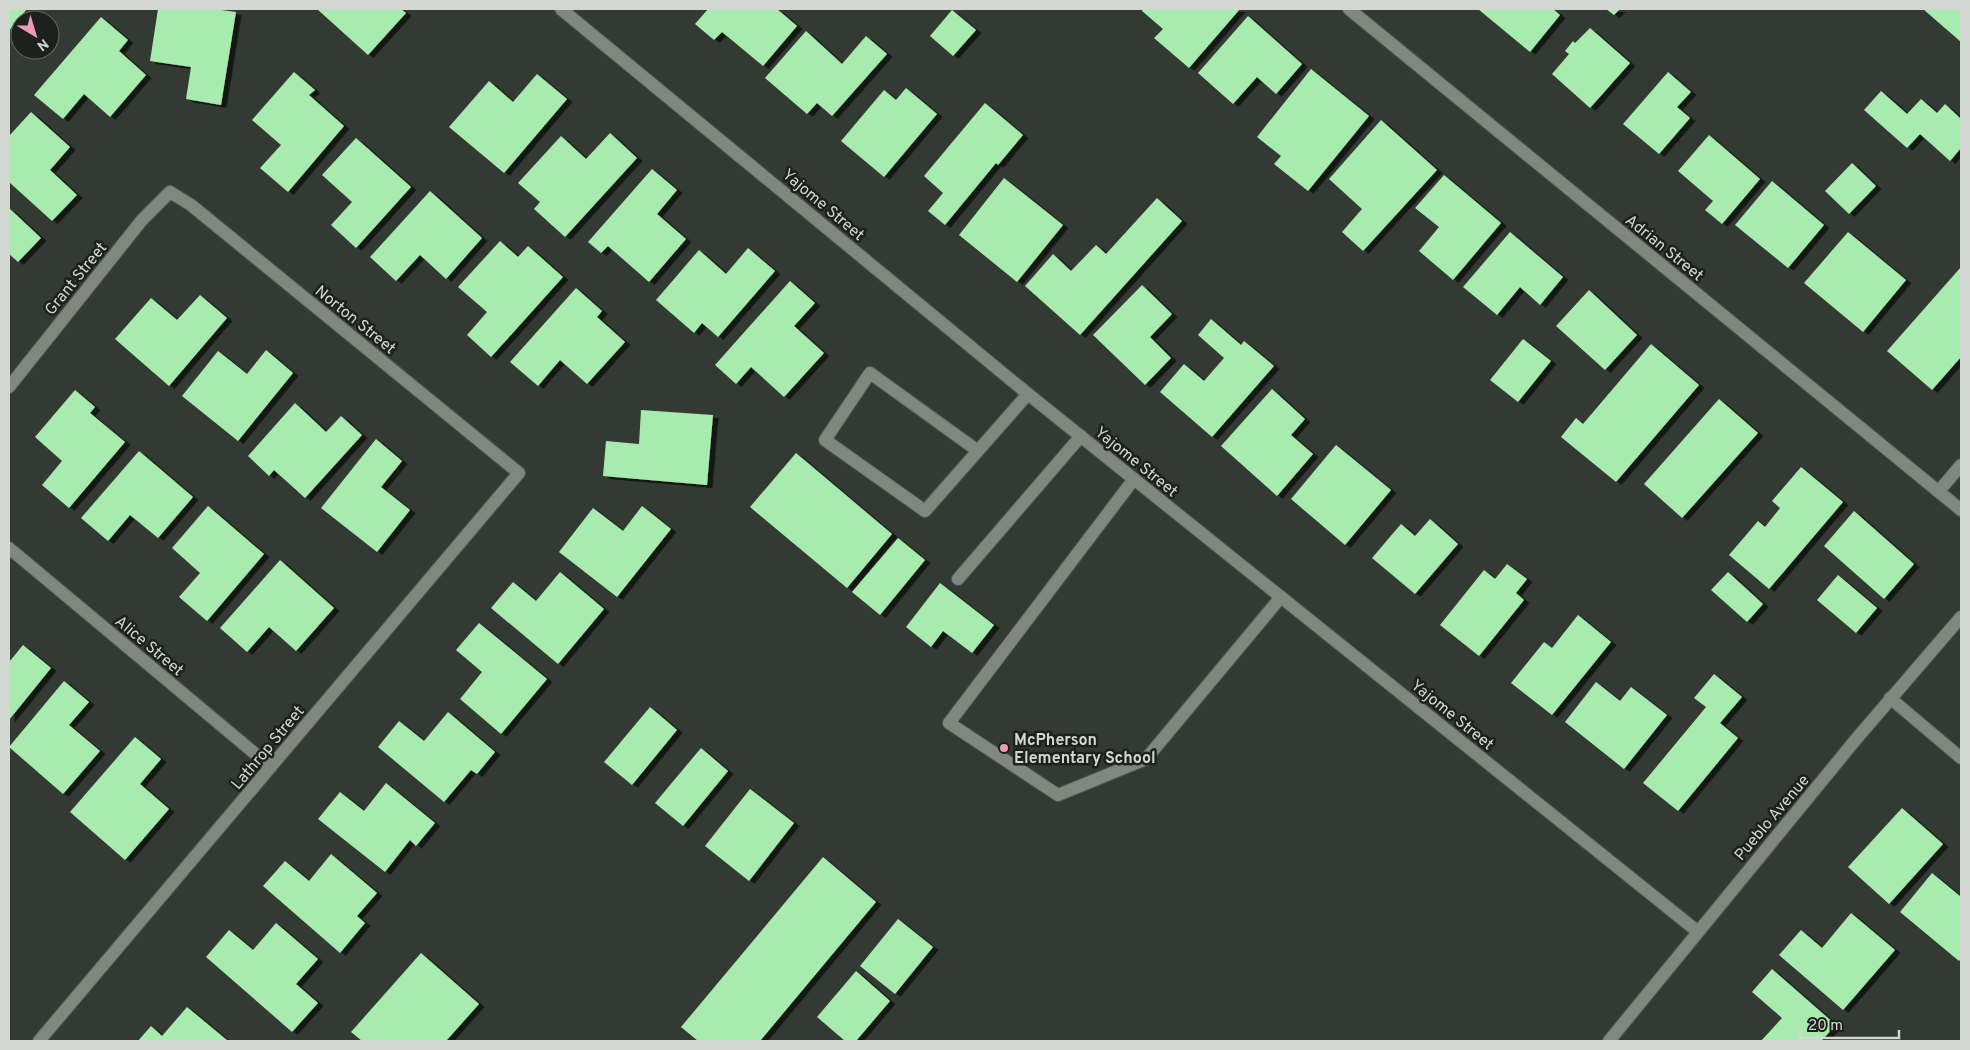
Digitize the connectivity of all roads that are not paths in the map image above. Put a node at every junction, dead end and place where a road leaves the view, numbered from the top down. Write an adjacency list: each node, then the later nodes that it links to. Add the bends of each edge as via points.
1 (561, 9): 5 (street, Yajome Street)
2 (1349, 9): 11 (street, Adrian Street)
3 (170, 192): 4 (street, Grant Street, via 142,220); 9 (street, Norton Street, via 191,205)
4 (9, 387)
5 (1028, 394): 6 (street, Yajome Street); 7 (street)
6 (1081, 436): 10 (street, Yajome Street); 14 (street)
7 (978, 451): 7 (street, via 925,511 825,440 870,373)
8 (1961, 465): 11 (street)
9 (519, 473): 19 (street, Lathrop Street)
10 (1134, 479): 15 (street, Yajome Street); 15 (street, via 949,723 1058,796 1146,759)
11 (1939, 491): 12 (street, Adrian Street)
12 (1961, 510)
13 (9, 548): 19 (street, Alice Street)
14 (958, 579)
15 (1281, 597): 20 (street, Yajome Street)
16 (1961, 617): 17 (street, Pueblo Avenue)
17 (1890, 698): 18 (street); 20 (street, Pueblo Avenue)
18 (1961, 758)
19 (271, 767): 21 (street, Lathrop Street)
20 (1698, 931): 22 (street, Pueblo Avenue)
21 (39, 1041)
22 (1609, 1041)

